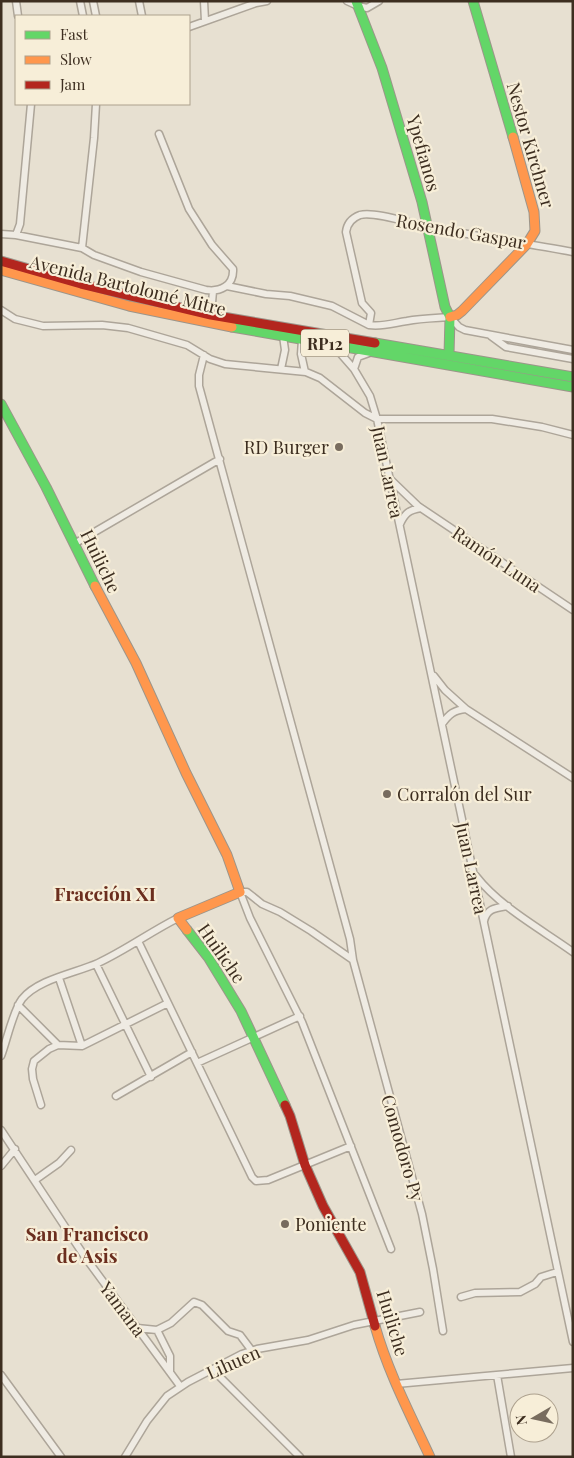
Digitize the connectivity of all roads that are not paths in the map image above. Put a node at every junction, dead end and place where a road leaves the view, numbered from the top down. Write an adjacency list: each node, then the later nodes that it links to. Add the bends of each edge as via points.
1 (16, 1): 11 (street)
2 (80, 1): 12 (street)
3 (93, 1): 13 (street)
4 (139, 1): 14 (street)
5 (204, 1): 15 (street)
6 (265, 1): 15 (street)
7 (347, 1): 10 (street)
8 (379, 1): 10 (street, via 367,8)
9 (473, 1): 23 (street, Nestor Kirchner, via 534,212 535,232)
10 (357, 4): 20 (street, Ypefianos, via 382,68 422,202)
11 (18, 15)
12 (83, 15)
13 (96, 15)
14 (142, 15)
15 (206, 21): 16 (street)
16 (190, 27)
17 (31, 105): 22 (street, via 20,224)
18 (97, 105): 24 (street)
19 (159, 134): 28 (street, via 189,209 212,245 233,269 234,276)
20 (426, 226): 23 (street, Rosendo Gaspar); 32 (street, Ypefianos); 33 (street, Rosendo Gaspar, via 370,214 360,215 347,226 362,303 371,313)
21 (1, 234): 22 (street)
22 (16, 235): 24 (street)
23 (527, 244): 25 (street, Rosendo Gaspar); 32 (street, Nestor Kirchner, via 458,315)
24 (82, 248): 29 (street, via 141,272)
25 (573, 252)
26 (1, 262): 31 (street, Avenida Bartolomé Mitre / RP12)
27 (1, 270): 35 (street, Avenida Bartolomé Mitre / RP12, via 138,308)
28 (227, 286): 29 (street); 33 (street, via 332,306)
29 (214, 291): 31 (street)
30 (1, 310): 40 (street, via 15,319 43,326 118,326 172,340)
31 (211, 315): 41 (street, Avenida Bartolomé Mitre / RP12)
32 (450, 317): 33 (street, via 408,320 382,326); 34 (street, via 465,330); 41 (street)
33 (368, 324)
34 (491, 335): 38 (street); 42 (street, via 506,347)
35 (283, 336): 36 (street, Avenida Bartolomé Mitre / RP12); 43 (street, via 285,355)
36 (302, 340): 37 (street, Avenida Bartolomé Mitre / RP12); 45 (street)
37 (327, 344): 39 (street, Avenida Bartolomé Mitre / RP12); 44 (street, Juan Larrea)
38 (573, 350)
39 (377, 352): 44 (street, via 358,357); 47 (street, Avenida Bartolomé Mitre / RP12)
40 (204, 354): 43 (street, via 225,364); 51 (street, Comodoro Py, via 198,375 199,386)
41 (449, 355): 46 (street, Avenida Bartolomé Mitre / RP12)
42 (571, 360)
43 (281, 369): 45 (street)
44 (354, 369): 49 (street, Juan Larrea, via 370,396)
45 (305, 372): 49 (street, via 320,378)
46 (573, 377)
47 (573, 387)
48 (1, 404): 55 (street, Huiliche)
49 (377, 419): 50 (street, via 492,419); 52 (street, Juan Larrea)
50 (573, 436)
51 (220, 460): 55 (street); 68 (street, Comodoro Py)
52 (390, 479): 53 (street, Ramón Luna); 54 (street, Juan Larrea)
53 (421, 508): 54 (street, via 404,515); 56 (street, Ramón Luna)
54 (400, 526): 57 (street, Juan Larrea)
55 (74, 544): 62 (street, Huiliche, via 162,718)
56 (573, 610)
57 (430, 669): 58 (street, via 437,682); 59 (street, Juan Larrea)
58 (466, 709): 59 (street, via 448,715); 60 (street)
59 (442, 724): 61 (street, Juan Larrea)
60 (573, 778)
61 (474, 874): 63 (street, via 485,889); 65 (street, Juan Larrea)
62 (240, 892): 64 (street, Huiliche); 68 (street, via 247,892); 73 (street)
63 (508, 906): 65 (street, via 492,909); 67 (street)
64 (178, 918): 66 (street); 75 (street, Huiliche, via 226,985)
65 (484, 922): 92 (street, Juan Larrea)
66 (138, 941): 69 (street); 71 (street)
67 (573, 952)
68 (353, 960): 98 (street, Comodoro Py, via 422,1214)
69 (96, 964): 70 (street); 74 (street)
70 (59, 978): 72 (street, via 34,988); 77 (street)
71 (168, 1003): 74 (street); 78 (street)
72 (18, 1005): 76 (street); 79 (street)
73 (300, 1016): 75 (street); 85 (street)
74 (124, 1024): 77 (street); 81 (street)
75 (253, 1038): 80 (street); 88 (street, Huiliche, via 290,1116)
76 (58, 1045): 77 (street); 83 (street, via 34,1061 33,1079)
77 (82, 1046)
78 (192, 1052): 80 (street); 81 (street)
79 (1, 1056)
80 (197, 1063): 88 (street, via 256,1181 268,1180)
81 (151, 1077): 82 (street)
82 (116, 1096)
83 (40, 1106)
84 (1, 1130): 86 (street, Yamana)
85 (351, 1146): 88 (street); 91 (street)
86 (15, 1149): 89 (street); 90 (street, Yamana)
87 (70, 1150): 90 (street, via 59,1163)
88 (305, 1165): 95 (street, Huiliche, via 326,1212 360,1272)
89 (1, 1166)
90 (34, 1180): 96 (street, Yamana)
91 (391, 1249)
92 (557, 1272): 93 (street, via 541,1277 520,1292 475,1293); 99 (street, Juan Larrea)
93 (461, 1297)
94 (420, 1312): 95 (street, Lihuen)
95 (375, 1322): 100 (street, Lihuen); 106 (street, Huiliche)
96 (137, 1328): 97 (street); 103 (street, Yamana)
97 (157, 1330): 100 (street, via 171,1324 194,1302 228,1331 240,1335); 103 (street, via 170,1356)
98 (443, 1331)
99 (573, 1342)
100 (252, 1351): 102 (street, Lihuen)
101 (573, 1368): 105 (street)
102 (214, 1369): 107 (street, Lihuen); 110 (street)
103 (170, 1372): 107 (street, Yamana)
104 (1, 1375): 108 (street)
105 (497, 1375): 106 (street); 112 (street)
106 (396, 1384): 111 (street, Huiliche)
107 (180, 1386): 109 (street, Lihuen, via 147,1420)
108 (60, 1456)
109 (125, 1457)
110 (300, 1457)
111 (430, 1457)
112 (511, 1457)

